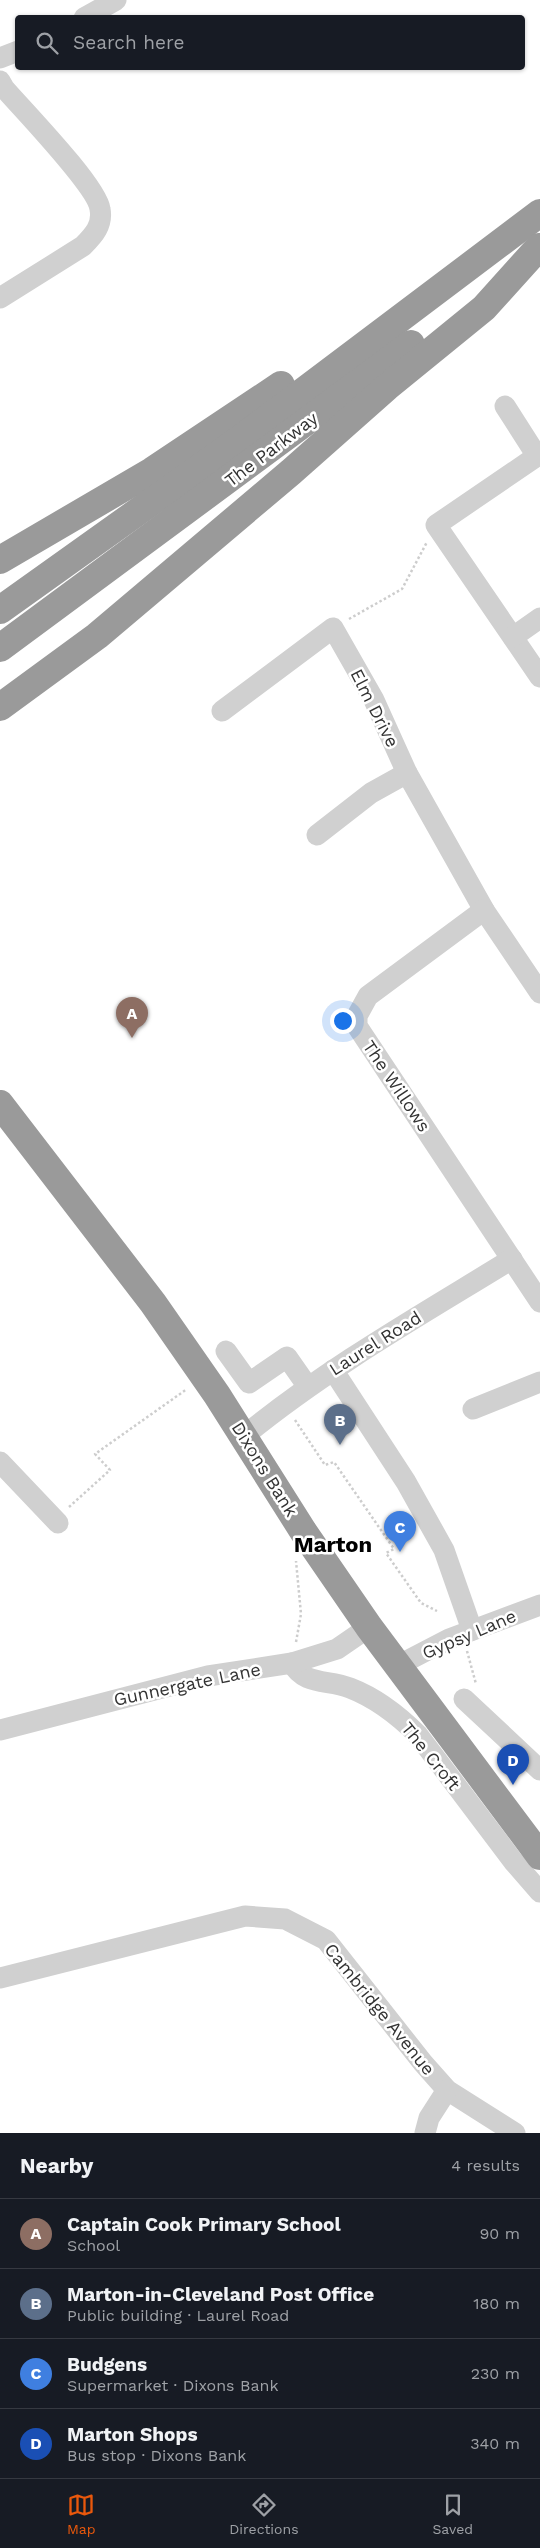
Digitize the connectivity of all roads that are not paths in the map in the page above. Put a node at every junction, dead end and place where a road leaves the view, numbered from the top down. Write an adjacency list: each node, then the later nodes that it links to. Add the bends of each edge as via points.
1 (116, 0): 2 (street)
2 (89, 15)
3 (15, 52): 4 (street)
4 (0, 58)
5 (0, 81): 9 (street, via 89,185 100,209 100,223 95,234 83,246)
6 (540, 213): 7 (highway, The Parkway)
7 (499, 243): 12 (highway, via 358,329 242,413 152,472); 13 (highway, The Parkway, via 248,433)
8 (539, 247): 16 (highway, The Parkway); 18 (highway, via 484,308 97,636)
9 (0, 298)
10 (505, 406): 11 (street)
11 (538, 455): 15 (street, via 436,525)
12 (0, 560)
13 (0, 610)
14 (540, 618): 15 (street)
15 (513, 637): 17 (street)
16 (0, 648)
17 (540, 677)
18 (0, 708)
19 (222, 711): 20 (street, Elm Drive, via 333,628 374,700)
20 (407, 773): 21 (street, via 371,793); 22 (street, Elm Drive)
21 (316, 835)
22 (484, 910): 23 (street); 27 (street, The Willows, via 368,996 358,1016 358,1026)
23 (540, 993)
24 (0, 1104): 26 (highway)
25 (0, 1115): 26 (highway)
26 (20, 1133): 34 (highway, Dixons Bank, via 153,1303)
27 (512, 1259): 28 (street, The Willows); 30 (street, Laurel Road)
28 (540, 1302)
29 (226, 1351): 32 (street, via 249,1383 287,1357)
30 (333, 1370): 32 (street, Laurel Road); 39 (street, via 406,1482 440,1542)
31 (540, 1382): 33 (street)
32 (308, 1387): 34 (street, Laurel Road)
33 (473, 1409)
34 (244, 1436): 38 (highway, Dixons Bank, via 303,1531)
35 (0, 1462): 36 (street)
36 (57, 1522)
37 (540, 1605): 39 (street, Gypsy Lane)
38 (369, 1627): 40 (street, Gunnergate Lane, via 337,1648); 41 (highway, Dixons Bank)
39 (472, 1630): 41 (street, Gypsy Lane)
40 (292, 1663): 43 (street, Gunnergate Lane, via 208,1676); 46 (street, The Croft, via 297,1673 305,1678 349,1687 402,1719 418,1735)
41 (399, 1665): 45 (highway, Dixons Bank)
42 (469, 1710): 44 (street)
43 (0, 1730)
44 (540, 1770)
45 (540, 1856)
46 (540, 1892)
47 (0, 1978): 48 (street, Cambridge Avenue, via 245,1916 284,1919 326,1940)
48 (447, 2090): 49 (street, via 429,2118); 50 (street, Cambridge Avenue)
49 (425, 2133)
50 (515, 2133)

